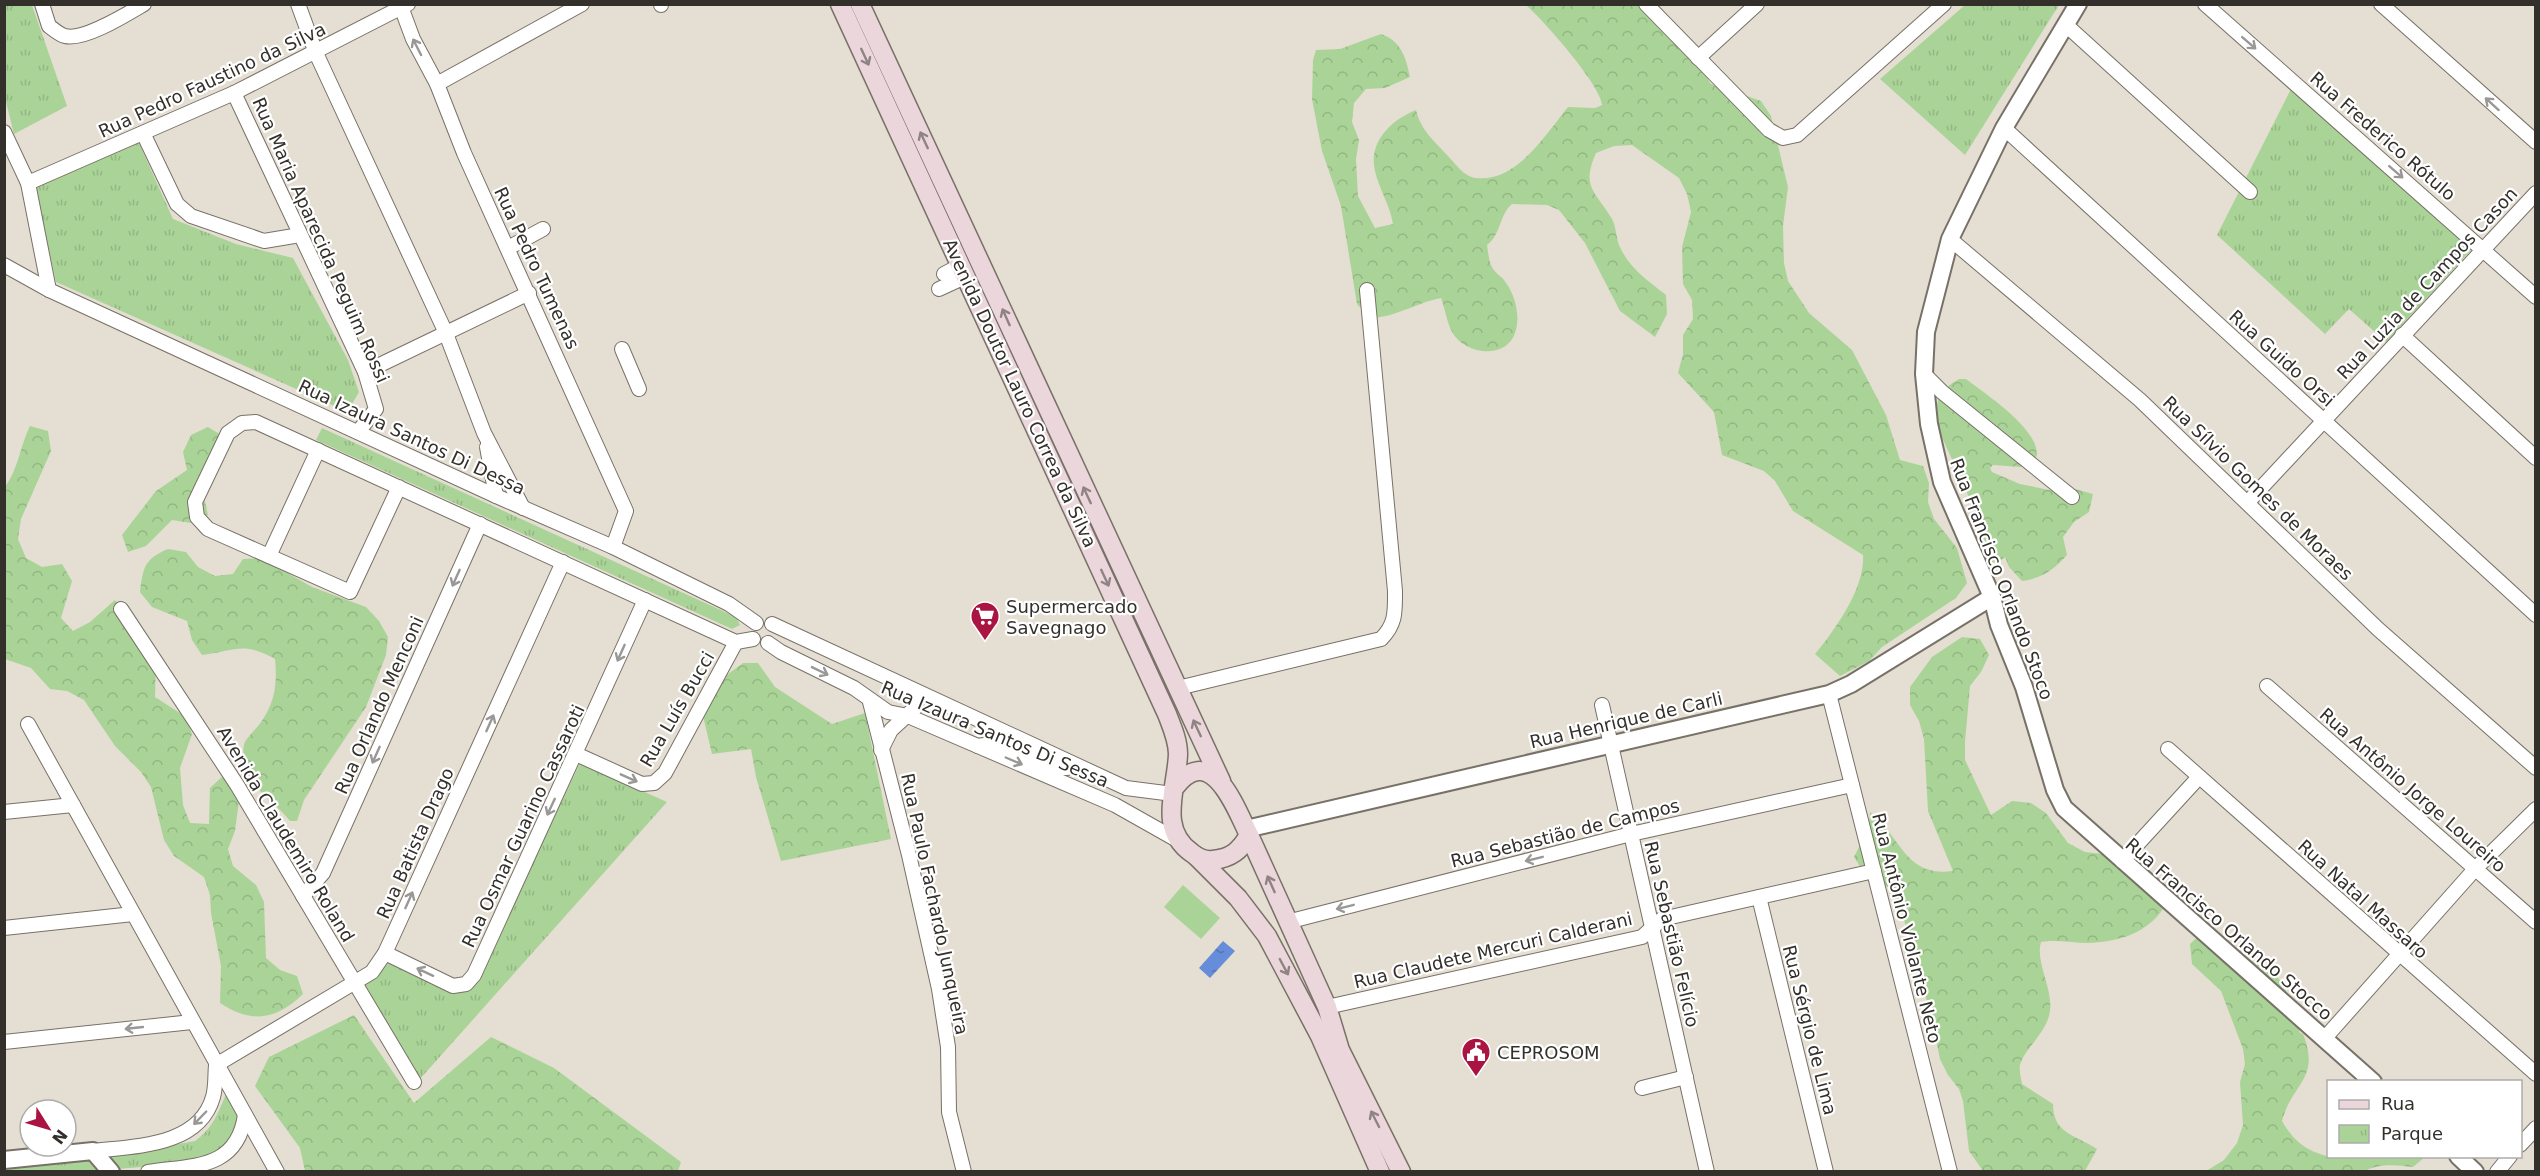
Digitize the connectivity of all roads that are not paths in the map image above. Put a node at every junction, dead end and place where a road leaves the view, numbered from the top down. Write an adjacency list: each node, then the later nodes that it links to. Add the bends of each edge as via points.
1 (42, 4): 2 (street, via 49,26 66,36 112,22)
2 (144, 4)
3 (298, 4): 15 (street)
4 (582, 4): 17 (street)
5 (840, 4): 32 (main road, Avenida Doutor Lauro Correa da Silva, one-way to 32)
6 (860, 4): 69 (main road, one-way to 6)
7 (1646, 4): 16 (street)
8 (1757, 4): 16 (street)
9 (1944, 4): 16 (street, via 1797,135 1783,138 1769,130)
10 (2078, 4): 14 (street, Rua Francisco Orlando Stoco)
11 (2205, 4): 30 (street, Rua Frederico Rótulo, one-way to 30)
12 (2380, 4): 22 (street, one-way to 12)
13 (403, 6): 15 (street, Rua Pedro Faustino da Silva); 17 (street, Rua Pedro Tumenas, one-way to 13, via 413,39)
14 (2066, 26): 19 (street, Rua Francisco Orlando Stoco); 24 (street)
15 (316, 53): 18 (street, Rua Pedro Faustino da Silva); 39 (street)
16 (1698, 58)
17 (437, 84): 29 (street, Rua Pedro Tumenas)
18 (234, 93): 21 (street, Rua Pedro Faustino da Silva); 27 (street, Rua Maria Aparecida Peguim Rossi)
19 (2004, 128): 28 (street, Rua Francisco Orlando Stoco); 45 (street, Rua Guido Orsi)
20 (4, 132): 23 (street)
21 (143, 133): 23 (street, Rua Pedro Faustino da Silva); 27 (street, via 177,204 191,216 264,241)
22 (2535, 142)
23 (28, 183): 35 (street)
24 (2250, 192)
25 (2535, 193): 30 (street, Rua Luzia de Campos Cason)
26 (543, 229): 29 (street)
27 (300, 236): 42 (street, Rua Maria Aparecida Peguim Rossi)
28 (1950, 239): 43 (street, Rua Francisco Orlando Stoco, via 1926,332); 53 (street, Rua Sílvio Gomes de Moraes, via 2140,400)
29 (508, 249): 37 (street, Rua Pedro Tumenas)
30 (2484, 249): 38 (street, Rua Frederico Rótulo); 40 (street, Rua Luzia de Campos Cason)
31 (4, 265): 35 (street)
32 (964, 270): 33 (street); 34 (street); 86 (main road, Avenida Doutor Lauro Correa da Silva, one-way to 86, via 1167,714 1178,752)
33 (944, 274)
34 (939, 289)
35 (49, 290): 46 (street, Rua Izaura Santos Di Dessa)
36 (1367, 290): 69 (street, via 1395,591 1395,618 1390,630 1381,639)
37 (529, 293): 39 (street); 56 (street, Rua Pedro Tumenas, via 626,511)
38 (2535, 297)
39 (445, 331): 42 (street); 47 (street)
40 (2402, 335): 45 (street, Rua Luzia de Campos Cason); 49 (street)
41 (622, 349): 44 (street)
42 (365, 372): 46 (street, Rua Maria Aparecida Peguim Rossi, via 376,409)
43 (1924, 375): 52 (street); 59 (street, Rua Francisco Orlando Stoco, via 1929,424 1942,482)
44 (639, 389)
45 (2324, 420): 53 (street, Rua Luzia de Campos Cason); 62 (street, Rua Guido Orsi)
46 (358, 432): 51 (street, Rua Izaura Santos Di Dessa)
47 (484, 433): 51 (street); 54 (street)
48 (318, 450): 50 (street); 57 (street); 57 (street, via 256,422 242,423 228,433 195,502 197,517 208,529)
49 (2535, 458)
50 (399, 487): 55 (street); 57 (street, via 350,591)
51 (496, 496): 54 (street, Rua Izaura Santos Di Dessa)
52 (2072, 497)
53 (2247, 502): 82 (street, Rua Sílvio Gomes de Moraes, via 2378,629)
54 (523, 508): 56 (street, Rua Izaura Santos Di Dessa)
55 (480, 524): 58 (street); 98 (street, Rua Orlando Menconi, one-way to 98, via 323,873)
56 (613, 547): 63 (street, Rua Izaura Santos Di Dessa, via 729,604)
57 (269, 556)
58 (563, 562): 60 (street); 105 (street, Rua Batista Drago, one-way to 58)
59 (1992, 597): 71 (street, Rua Henrique de Carli, via 1851,684); 87 (street, Rua Francisco Orlando Stoco)
60 (645, 600): 66 (street); 80 (street, Rua Osmar Guarino Cassaroti, one-way to 80)
61 (121, 609): 98 (street, Avenida Claudemiro Roland, via 237,784)
62 (2535, 615)
63 (756, 623): 64 (street); 65 (street, via 751,633)
64 (772, 624): 67 (street, via 775,635); 70 (street, Rua Izaura Santos Di Sessa)
65 (753, 639): 66 (street); 67 (street)
66 (736, 642): 80 (street, Rua Luís Bucci, one-way to 66, via 642,784 654,783 664,773)
67 (768, 644): 72 (street, Rua Izaura Santos Di Sessa, one-way to 72, via 854,687)
68 (2267, 686): 96 (street, Rua Antônio Jorge Loureiro)
69 (1178, 688): 84 (main road, one-way to 69)
70 (917, 692): 74 (street, via 918,702); 81 (street, Rua Izaura Santos Di Sessa)
71 (1828, 694): 76 (street, Rua Henrique de Carli); 85 (street, Rua Antônio Violante Neto)
72 (870, 702): 74 (street, Rua Izaura Santos Di Sessa, via 888,712); 79 (street, Rua Paulo Fachardo Junqueira)
73 (1602, 705): 76 (street, Rua Sebastião Felício)
74 (908, 716): 77 (street, Rua Izaura Santos Di Sessa); 79 (street, via 891,730)
75 (28, 724): 88 (street)
76 (1611, 744): 91 (street, Rua Henrique de Carli); 92 (street, Rua Sebastião Felício)
77 (978, 746): 81 (street, via 1006,745 1057,768); 93 (street, Rua Izaura Santos Di Sessa, one-way to 93, via 1116,805)
78 (2168, 749): 83 (street, Rua Natal Massaro)
79 (881, 750): 130 (street, Rua Paulo Fachardo Junqueira, via 939,989 948,1047 949,1112)
80 (576, 754): 105 (street, Rua Osmar Guarino Cassaroti, one-way to 105, via 474,975 466,984 453,986)
81 (1073, 764): 86 (street, Rua Izaura Santos Di Sessa, via 1126,788)
82 (2535, 768)
83 (2199, 777): 95 (street); 106 (street, Rua Natal Massaro)
84 (1221, 781): 86 (main road, via 1199,770 1188,773); 91 (main road)
85 (1852, 785): 92 (street, Rua Sebastião de Campos); 97 (street, Rua Antônio Violante Neto)
86 (1174, 791): 93 (main road, via 1171,820)
87 (2062, 803): 95 (street, Rua Francisco Orlando Stocco)
88 (73, 805): 90 (street); 100 (street)
89 (2535, 808): 96 (street)
90 (4, 812)
91 (1248, 832): 94 (main road, via 1242,848 1232,855 1208,861); 101 (main road, one-way to 91)
92 (1631, 834): 101 (street, Rua Sebastião de Campos, one-way to 101); 104 (street, Rua Sebastião Felício)
93 (1177, 840): 94 (main road)
94 (1196, 856): 131 (main road, one-way to 131, via 1238,898 1267,936 1320,1036)
95 (2122, 861): 110 (street, Rua Francisco Orlando Stocco)
96 (2475, 868): 102 (street, Rua Antônio Jorge Loureiro); 106 (street)
97 (1874, 871): 99 (street, Rua Claudete Mercuri Calderani); 135 (street, Rua Antônio Violante Neto)
98 (303, 896): 107 (street, Avenida Claudemiro Roland)
99 (1759, 897): 104 (street, Rua Claudete Mercuri Calderani, via 1662,919); 134 (street, Rua Sérgio de Lima)
100 (133, 914): 103 (street); 109 (street)
101 (1287, 922): 108 (main road)
102 (2535, 922)
103 (4, 928)
104 (1652, 928): 108 (street, Rua Claudete Mercuri Calderani, via 1642,937); 114 (street, Rua Sebastião Felício)
105 (385, 953): 107 (street, Rua Batista Drago, via 372,972)
106 (2399, 955): 110 (street); 113 (street, Rua Natal Massaro)
107 (356, 984): 112 (street, Rua Batista Drago); 116 (street, Avenida Claudemiro Roland)
108 (1327, 1007): 132 (main road, one-way to 108, via 1340,1050)
109 (192, 1022): 111 (street, one-way to 111); 112 (street)
110 (2324, 1039): 115 (street, Rua Francisco Orlando Stocco)
111 (4, 1042)
112 (216, 1065): 118 (street); 121 (street, one-way to 121, via 213,1097 204,1116 183,1133 160,1143)
113 (2535, 1074)
114 (1686, 1077): 117 (street); 133 (street, Rua Sebastião Felício)
115 (2371, 1080)
116 (414, 1082)
117 (1642, 1088)
118 (244, 1115): 125 (street, via 238,1141 226,1154 208,1163); 129 (street)
119 (2535, 1128): 120 (street)
120 (2522, 1143)
121 (93, 1151): 124 (street); 126 (street)
122 (2460, 1158): 136 (street)
123 (2508, 1158): 137 (street)
124 (4, 1160)
125 (177, 1168): 127 (street); 128 (street)
126 (111, 1172)
127 (148, 1172)
128 (194, 1172)
129 (278, 1172)
130 (964, 1172)
131 (1380, 1172)
132 (1401, 1172)
133 (1707, 1172)
134 (1826, 1172)
135 (1950, 1172)
136 (2475, 1172)
137 (2497, 1172)

